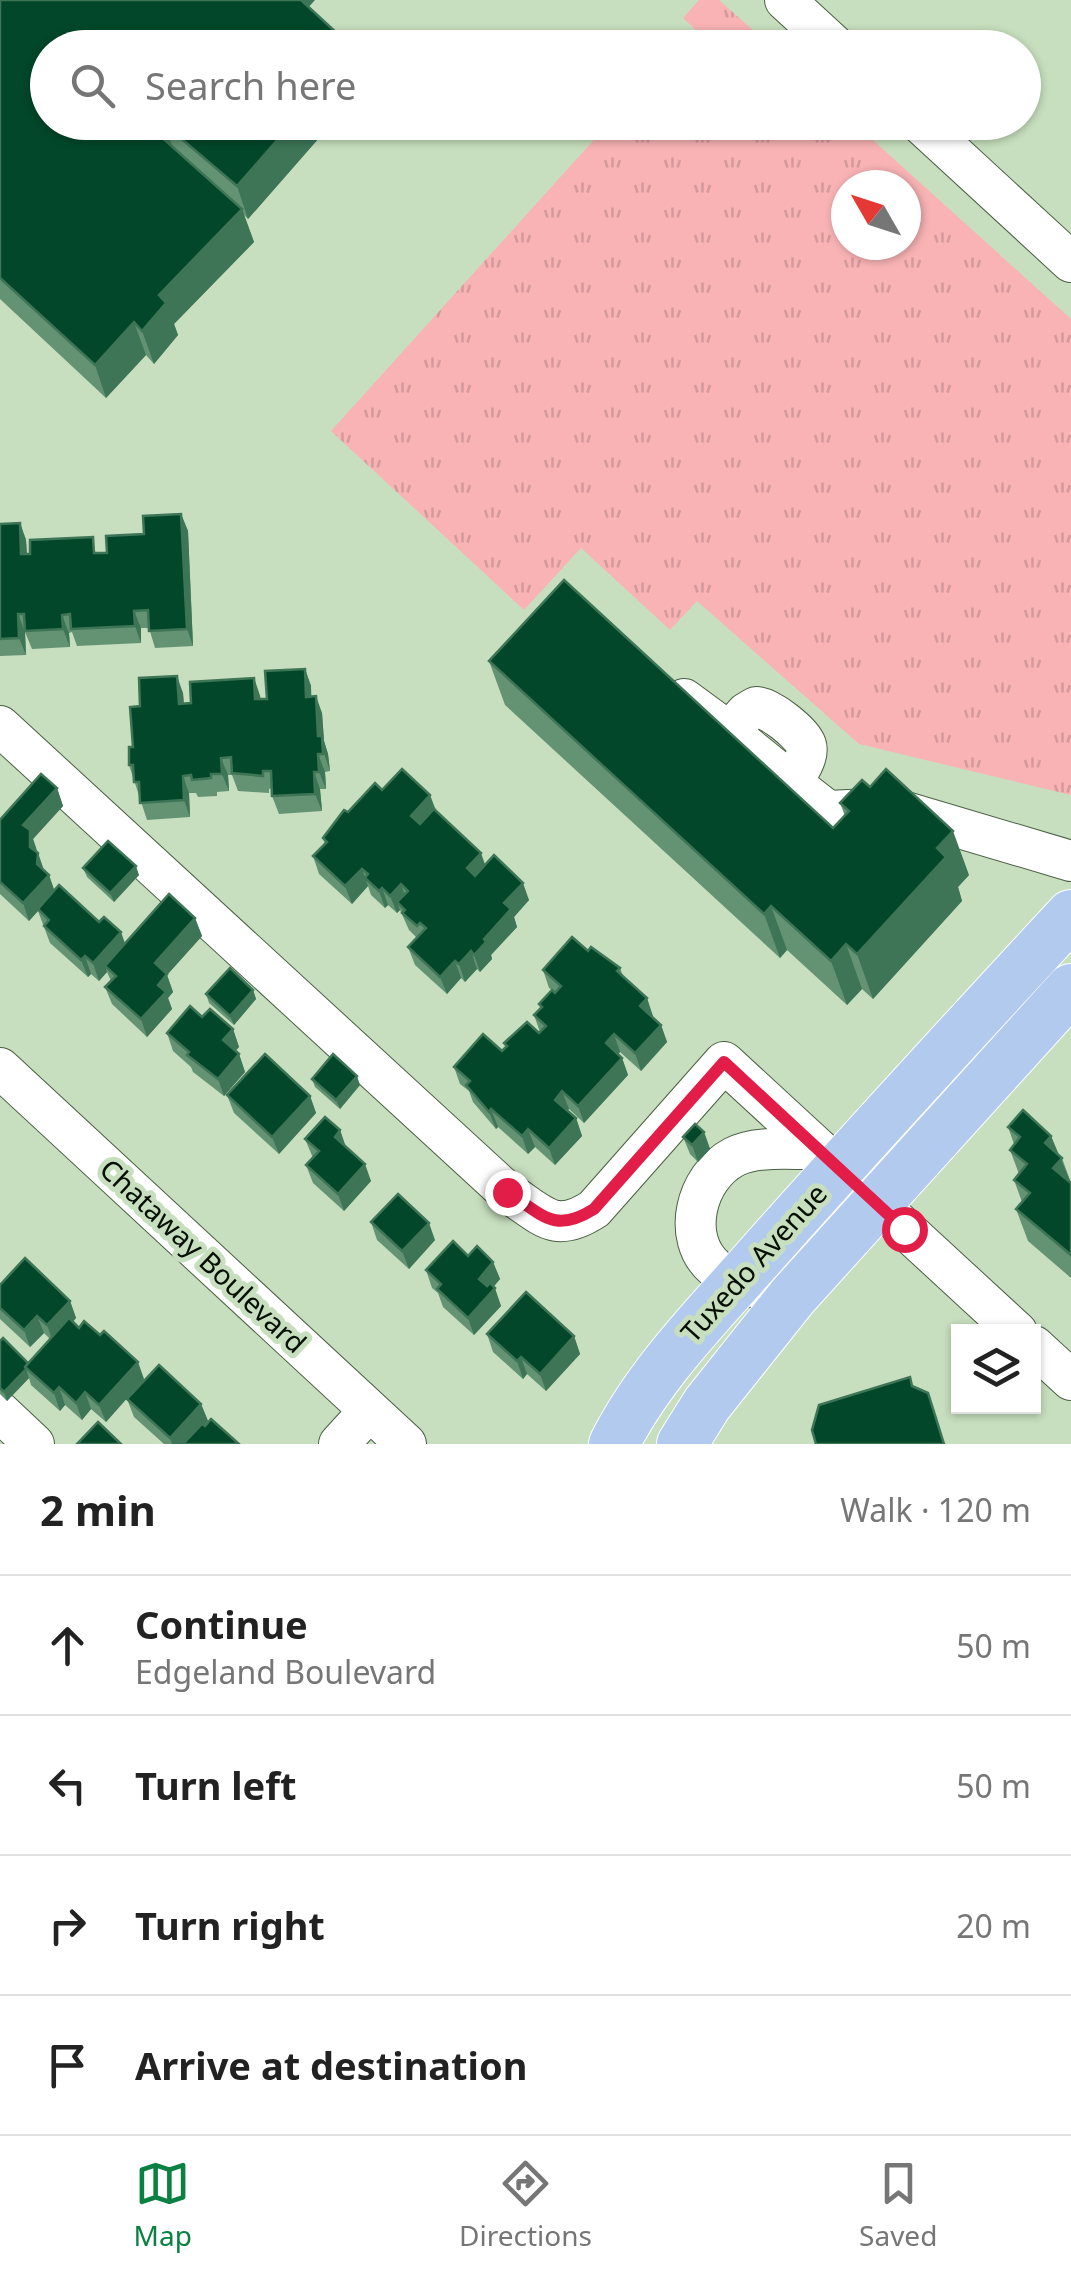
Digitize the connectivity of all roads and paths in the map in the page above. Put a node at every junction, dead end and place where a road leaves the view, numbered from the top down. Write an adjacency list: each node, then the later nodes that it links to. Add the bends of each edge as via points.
1 (785, 0): 2 (street)
2 (818, 30)
3 (938, 140): 4 (street)
4 (1071, 262)
5 (649, 673): 7 (street, via 729,732 756,707 772,711 805,743 792,783 828,811 892,808)
6 (0, 726): 11 (street, via 507,1192 553,1221 574,1222 594,1209 724,1062)
7 (1071, 861)
8 (1071, 916): 11 (main road, Tuxedo Avenue)
9 (1071, 989): 12 (main road, Tuxedo Avenue)
10 (0, 1068): 18 (street, Chataway Boulevard)
11 (828, 1159): 12 (street); 13 (main road, Tuxedo Avenue); 13 (street, via 754,1151 721,1165 705,1184 698,1241 714,1268)
12 (875, 1202): 14 (main road, Tuxedo Avenue); 15 (street)
13 (736, 1283): 14 (street); 23 (main road, Tuxedo Avenue, via 644,1394)
14 (793, 1296): 24 (main road, Tuxedo Avenue)
15 (1008, 1324)
16 (1041, 1352): 17 (street)
17 (1071, 1380)
18 (370, 1411): 21 (street); 22 (street, Chataway Boulevard)
19 (0, 1412): 20 (street)
20 (34, 1444)
21 (339, 1444)
22 (406, 1444)
23 (614, 1444)
24 (682, 1444)

